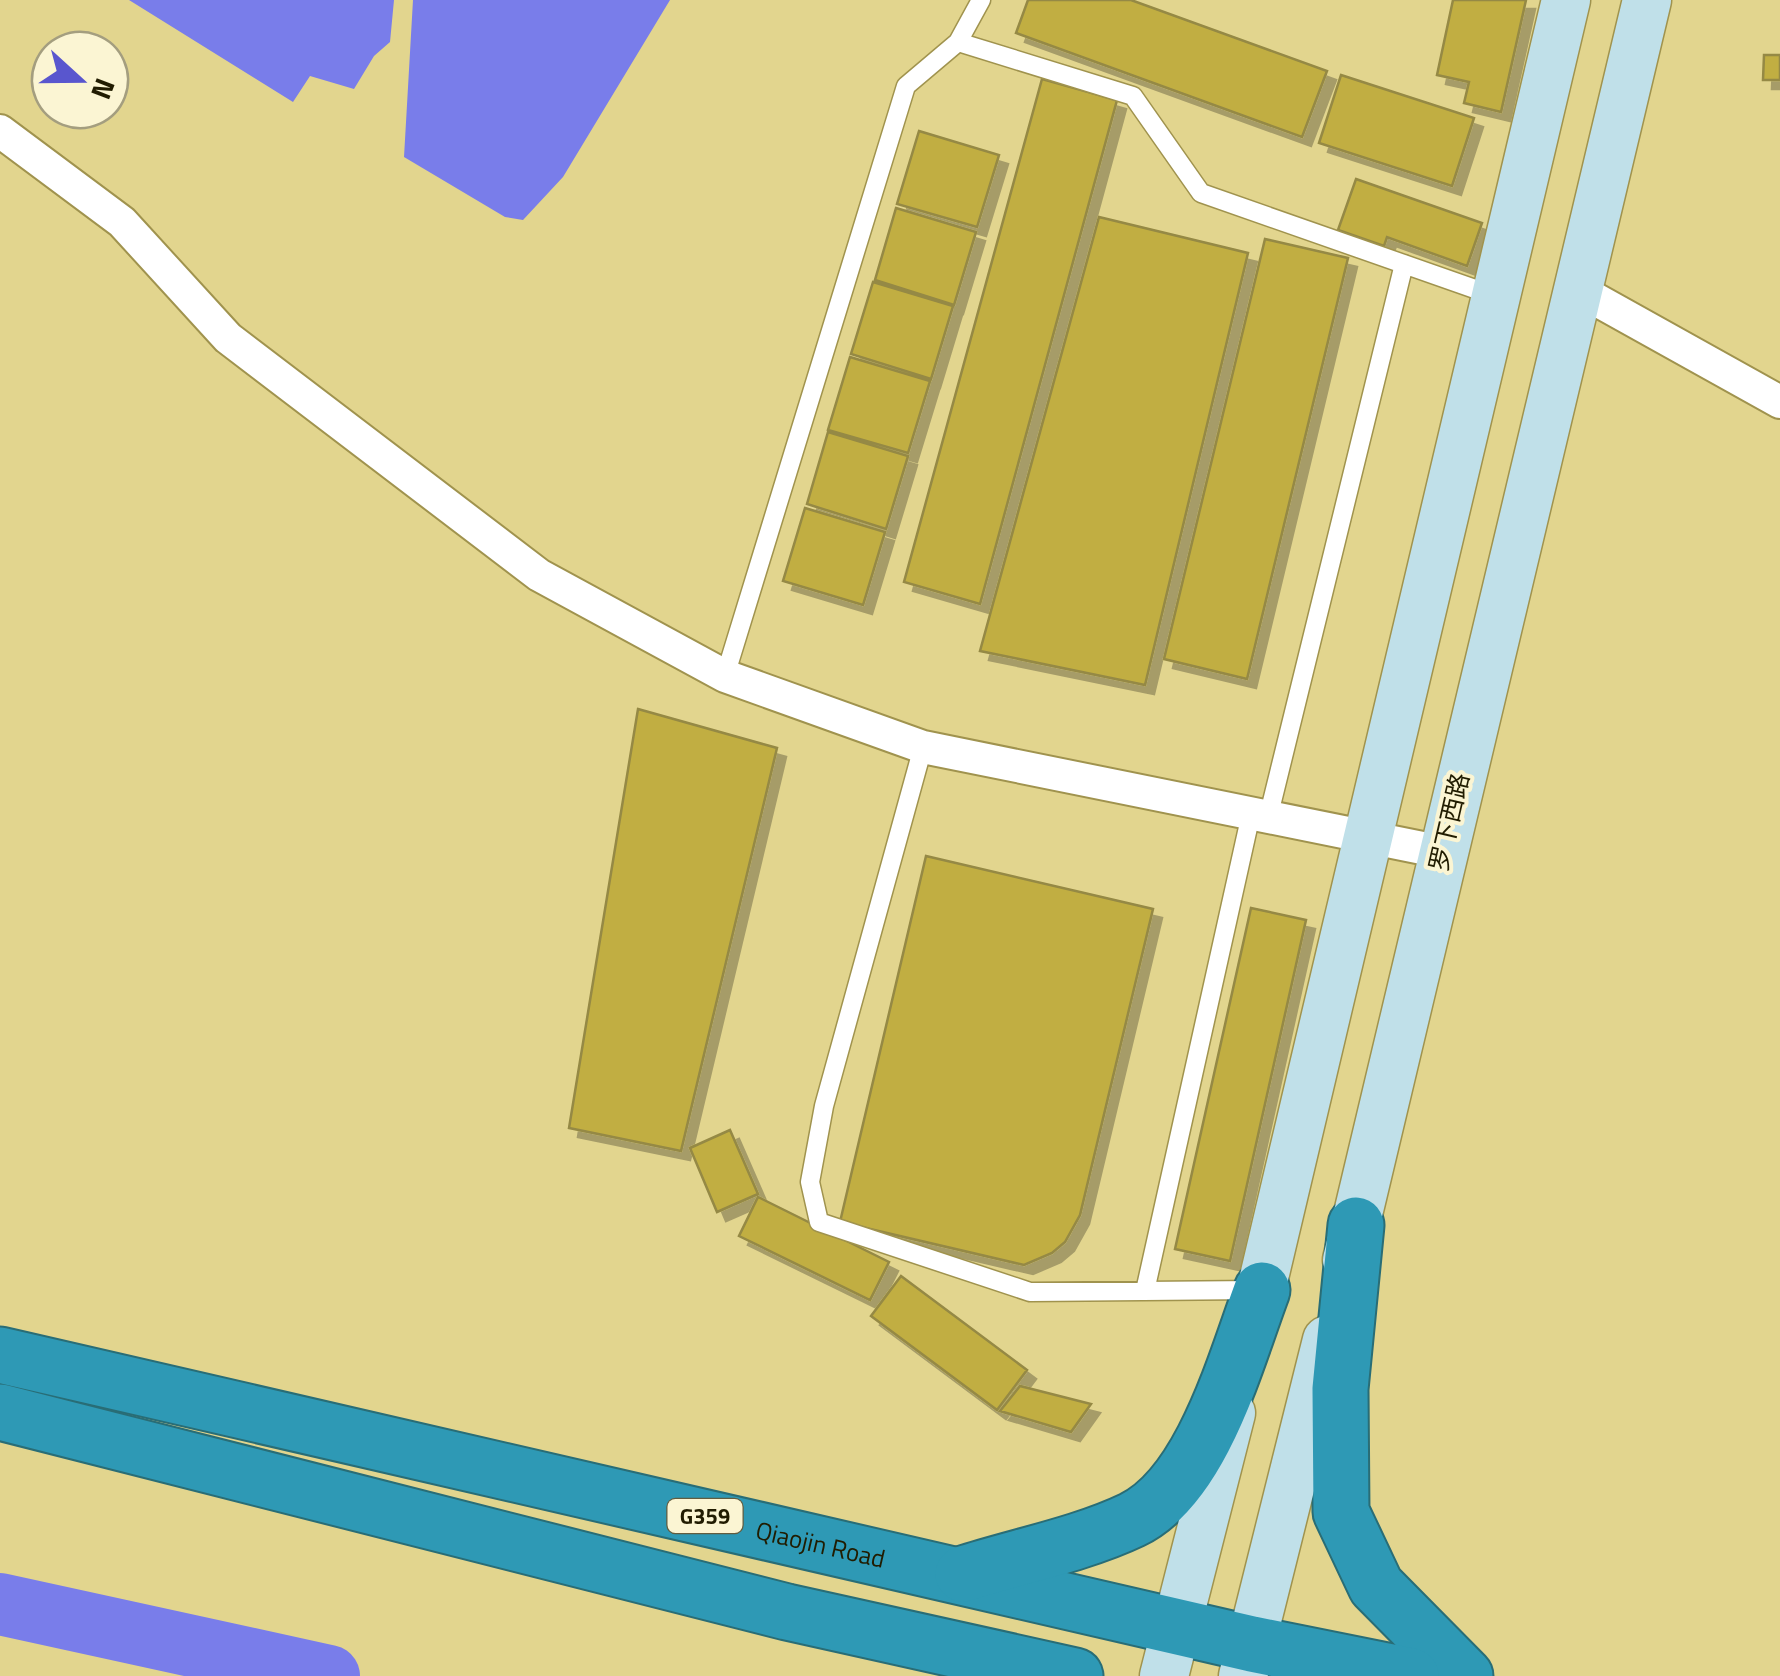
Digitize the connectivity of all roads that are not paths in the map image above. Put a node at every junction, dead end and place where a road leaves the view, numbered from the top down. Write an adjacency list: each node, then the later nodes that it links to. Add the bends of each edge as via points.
1 (981, 0): 4 (lane)
2 (1566, 0): 8 (main road)
3 (1648, 0): 7 (main road, 罗下西路)
4 (958, 42): 6 (lane, via 1133,96 1200,193); 10 (lane, via 906,86)
5 (0, 131): 10 (street, via 122,222 228,338 539,574)
6 (1404, 264): 8 (lane); 12 (lane)
7 (1578, 289): 9 (street); 14 (main road, 罗下西路)
8 (1495, 296): 13 (main road)
9 (1780, 402)
10 (725, 676): 11 (street)
11 (923, 747): 12 (street); 17 (lane, via 824,1106 810,1182 819,1222 1030,1292)
12 (1260, 816): 13 (street); 17 (lane)
13 (1367, 837): 14 (street); 16 (main road)
14 (1442, 852): 15 (main road, 罗下西路)
15 (1356, 1225): 23 (main road, 罗下西路); 28 (highway, via 1340,1388 1342,1512 1376,1586)
16 (1262, 1290): 17 (lane); 20 (highway, via 1214,1418 1173,1486 1134,1519); 22 (main road)
17 (1145, 1291)
18 (0, 1355): 20 (highway, Qiaojin Road / G359)
19 (0, 1412): 21 (highway)
20 (962, 1575): 22 (highway, Qiaojin Road / G359)
21 (787, 1612): 24 (highway); 25 (highway)
22 (1178, 1624): 23 (highway, Qiaojin Road / G359); 26 (main road)
23 (1248, 1660): 27 (highway, Qiaojin Road / G359)
24 (950, 1676)
25 (1076, 1676)
26 (1164, 1676)
27 (1411, 1676)
28 (1464, 1676)

